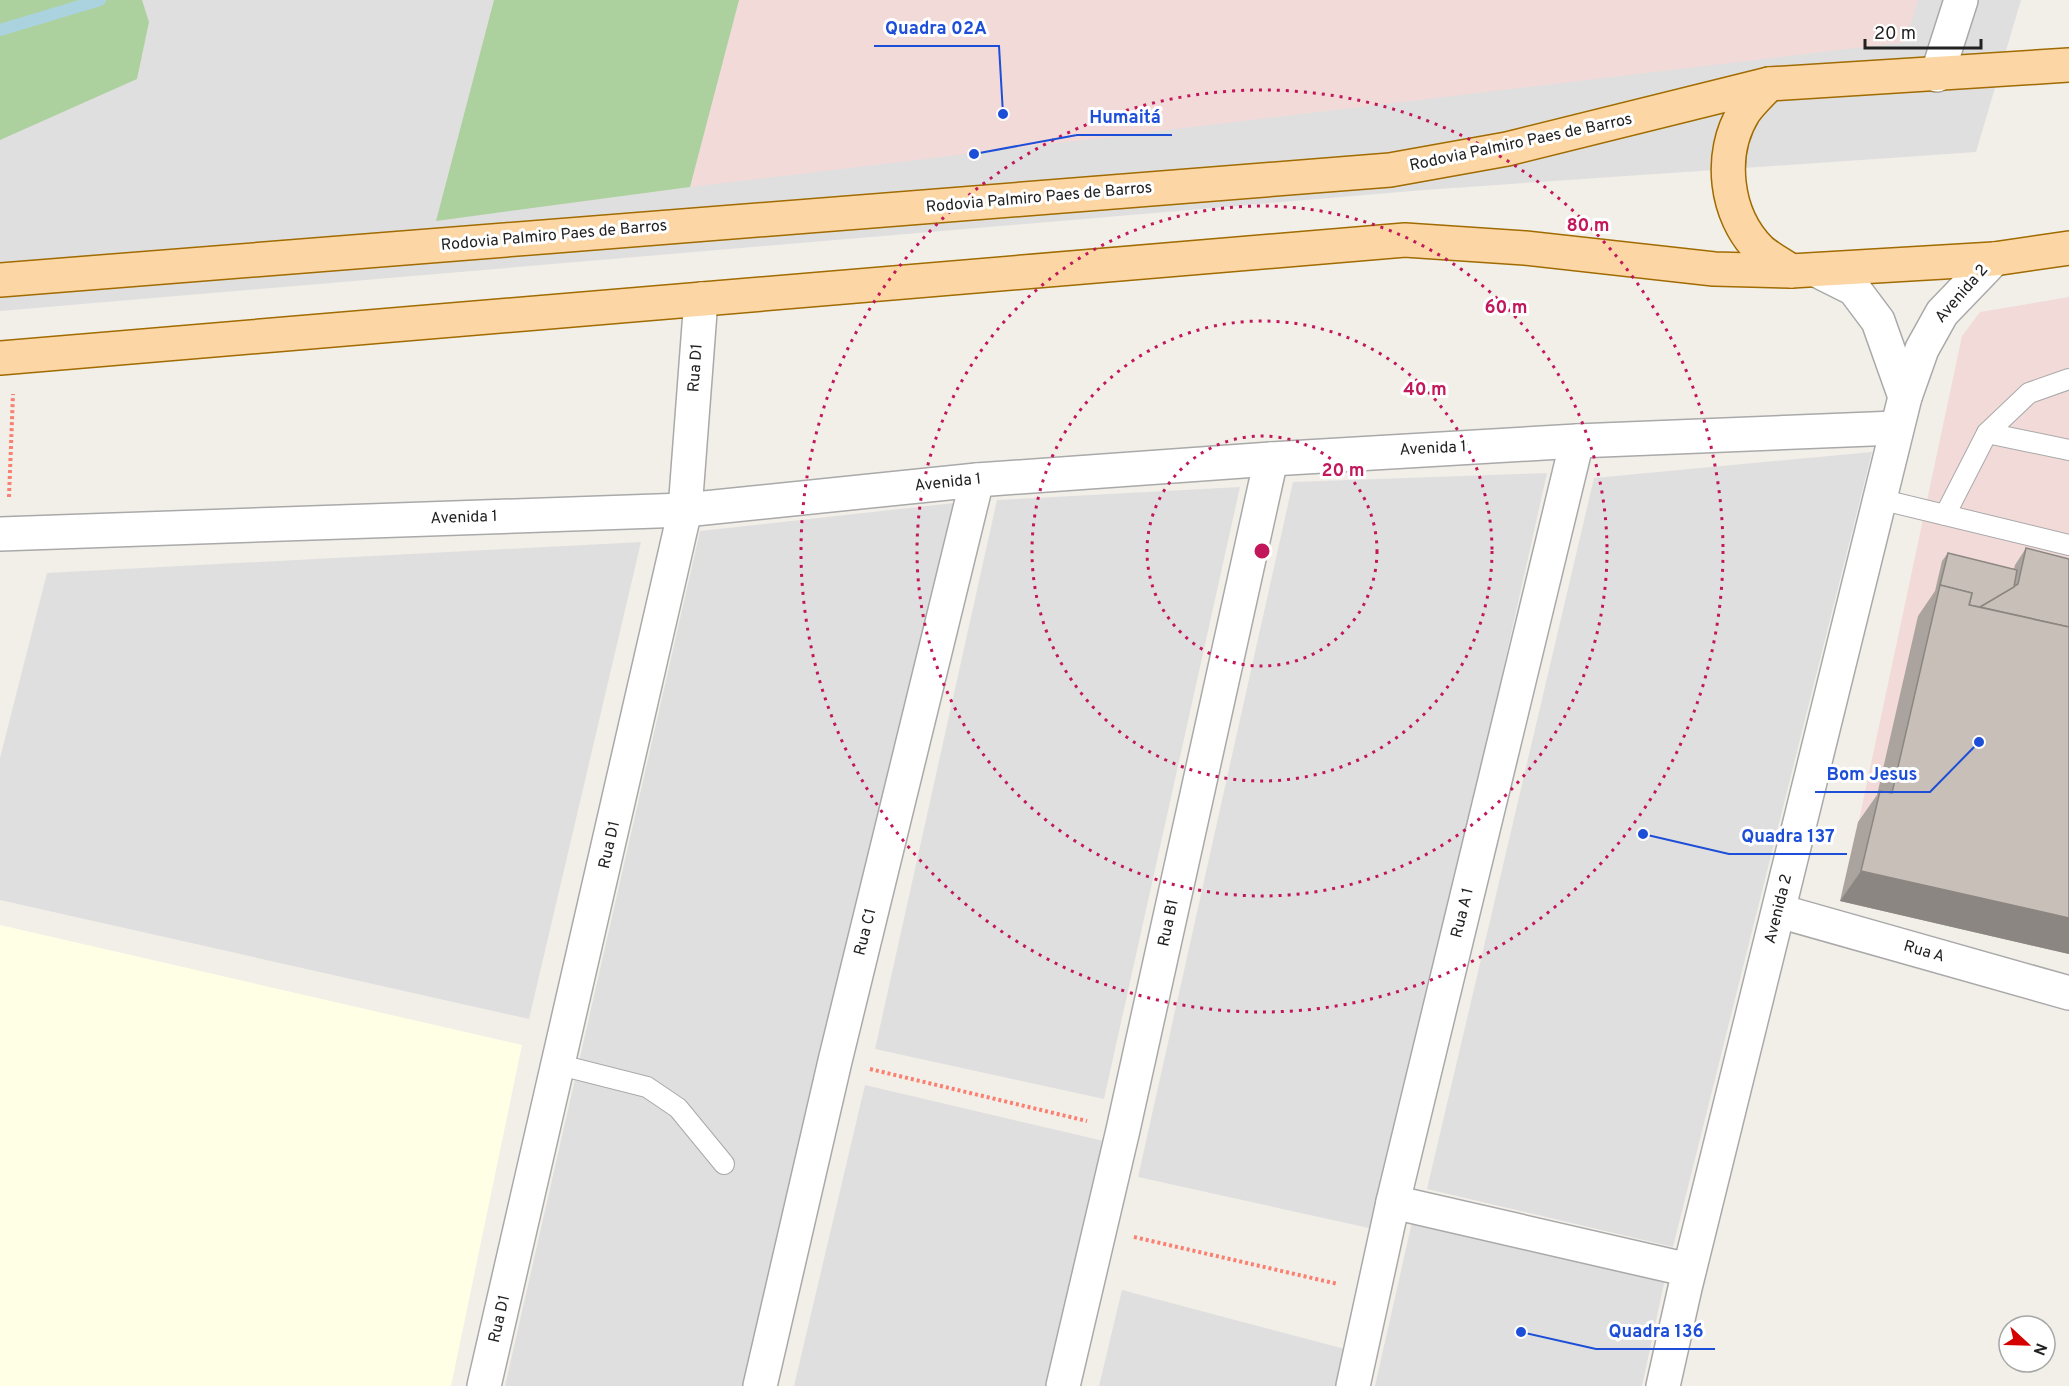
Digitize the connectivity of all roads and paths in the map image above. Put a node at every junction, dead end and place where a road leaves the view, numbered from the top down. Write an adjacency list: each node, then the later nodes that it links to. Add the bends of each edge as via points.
1 (1961, 0): 3 (street)
2 (2069, 65): 3 (main road, Rodovia Palmiro Paes de Barros)
3 (1937, 75): 4 (main road, Rodovia Palmiro Paes de Barros)
4 (1769, 84): 7 (main road, via 1744,112 1730,146 1728,183 1739,220 1760,250); 8 (main road, Rodovia Palmiro Paes de Barros, via 1507,149 1390,170)
5 (2069, 248): 6 (main road)
6 (1994, 259): 7 (main road); 12 (street, Avenida 2, via 1942,313 1922,349)
7 (1803, 271): 9 (main road, via 1714,269 1525,248 1405,240); 12 (street, via 1854,289 1878,321)
8 (0, 280)
9 (701, 299): 10 (main road); 19 (street, Rua D1)
10 (7, 358): 21 (path)
11 (2069, 379): 13 (lane, via 2029,393)
12 (1901, 413): 14 (street, Avenida 1); 18 (street, Avenida 2)
13 (1987, 433): 15 (lane); 20 (lane)
14 (1577, 441): 16 (street, Avenida 1); 29 (street, Rua A 1)
15 (2069, 450)
16 (1271, 459): 17 (street, Avenida 1); 27 (street, Rua B1)
17 (977, 480): 19 (street, Avenida 1); 25 (street, Rua C1)
18 (1879, 499): 20 (lane); 23 (street, Avenida 2)
19 (686, 510): 21 (street, Avenida 1); 26 (street, Rua D1)
20 (1945, 515): 22 (lane)
21 (4, 534)
22 (2069, 545)
23 (1779, 911): 24 (street, Rua A); 31 (street, Avenida 2)
24 (2069, 993)
25 (835, 1061): 27 (path); 34 (street, Rua C1)
26 (560, 1065): 28 (lane, via 647,1087 678,1108); 33 (street, Rua D1)
27 (1123, 1130): 30 (street, Rua B1)
28 (724, 1164)
29 (1393, 1202): 31 (street); 32 (street, Rua A 1)
30 (1100, 1229): 32 (path); 35 (street, Rua B1)
31 (1689, 1270): 37 (street, Avenida 2)
32 (1373, 1292): 36 (street, Rua A 1)
33 (484, 1386)
34 (760, 1386)
35 (1063, 1386)
36 (1353, 1386)
37 (1663, 1386)

